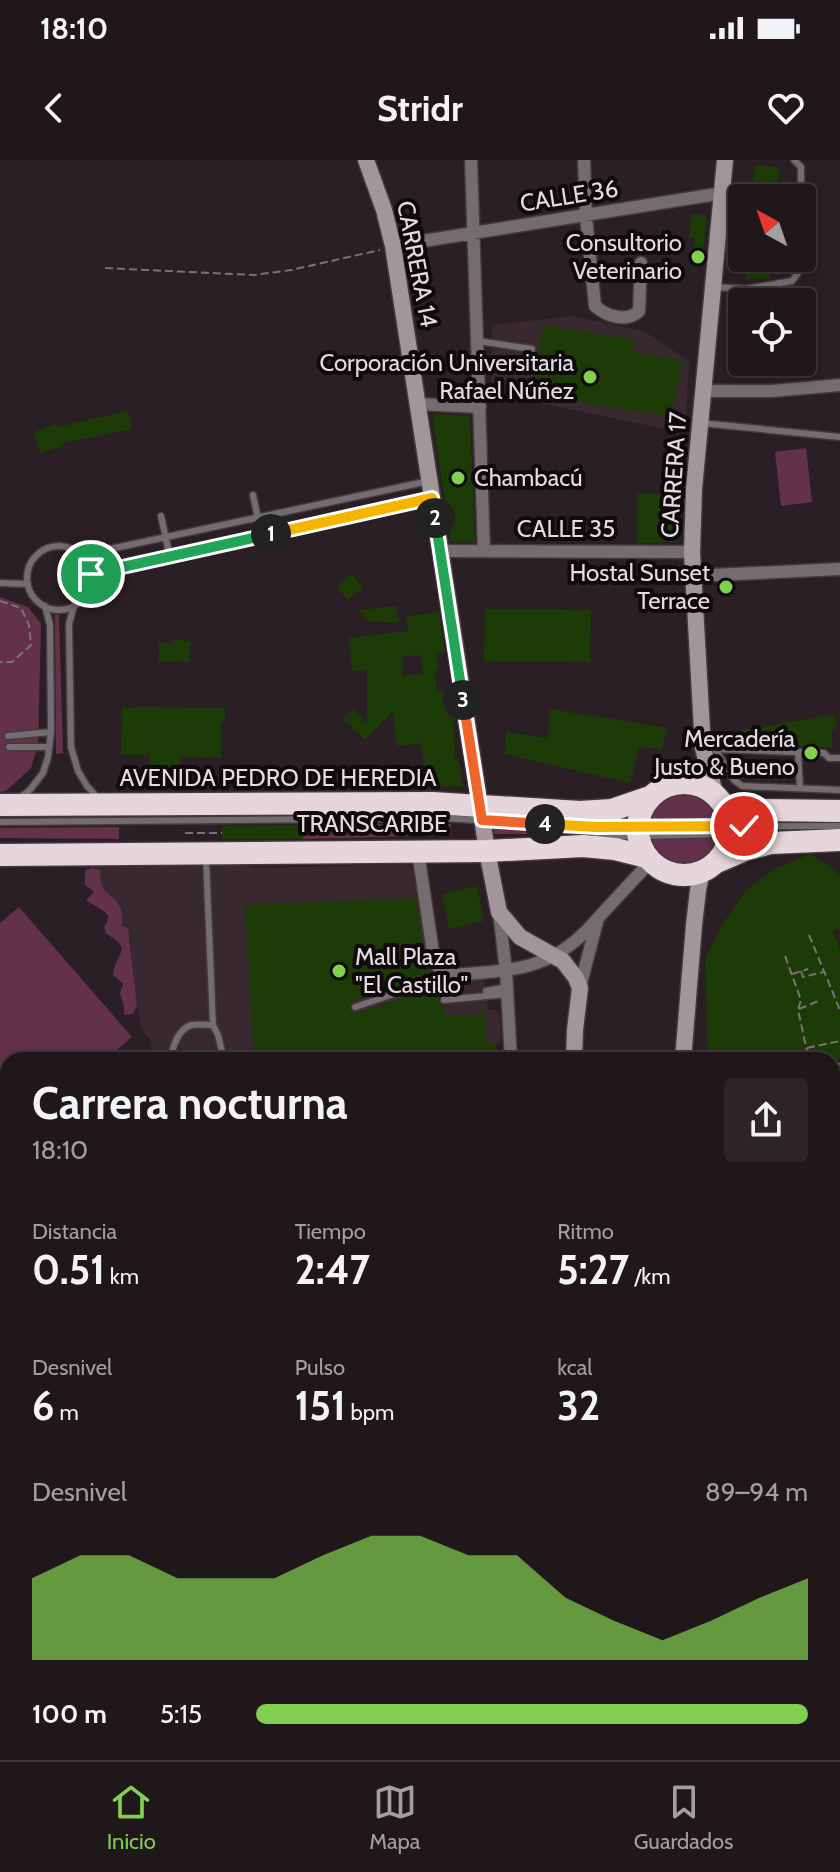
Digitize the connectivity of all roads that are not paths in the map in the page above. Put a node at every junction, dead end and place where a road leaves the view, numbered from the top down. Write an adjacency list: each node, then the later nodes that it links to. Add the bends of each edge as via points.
1 (366, 160): 18 (main road, CARRERA 14, via 393,246)
2 (471, 160): 9 (street)
3 (584, 160): 8 (street)
4 (725, 160): 7 (main road, CARRERA 17)
5 (794, 160): 6 (lane, via 801,167)
6 (801, 184)
7 (723, 193): 8 (street, CALLE 36); 13 (main road, CARRERA 17)
8 (586, 216): 9 (street, CALLE 36); 11 (street, via 595,306 602,312 629,318 637,314)
9 (475, 233): 10 (street, CALLE 36); 14 (street)
10 (423, 241)
11 (641, 263)
12 (798, 272): 13 (lane, via 792,281 746,289)
13 (714, 287): 17 (main road, CARRERA 17)
14 (478, 341): 15 (lane); 19 (street)
15 (532, 349)
16 (840, 385): 17 (street)
17 (704, 391): 20 (main road, CARRERA 17)
18 (417, 404): 19 (street); 22 (main road, CARRERA 14)
19 (480, 407): 29 (street)
20 (701, 423): 21 (lane); 30 (main road, CARRERA 17)
21 (840, 437)
22 (431, 490): 25 (lane); 27 (lane); 28 (main road, CARRERA 14)
23 (253, 495): 25 (lane)
24 (161, 516): 26 (lane)
25 (257, 518): 26 (lane); 27 (lane)
26 (166, 536): 31 (lane); 32 (lane)
27 (262, 537): 32 (lane)
28 (440, 551): 29 (street, CALLE 35); 53 (main road, CARRERA 14)
29 (484, 551): 30 (street, CALLE 35)
30 (692, 552): 35 (main road, CARRERA 17)
31 (82, 555): 34 (lane); 37 (lane, via 64,546 44,549 30,564)
32 (170, 557): 34 (lane)
33 (840, 569): 35 (street)
34 (91, 574): 39 (lane, via 87,593)
35 (693, 576): 44 (main road, CARRERA 17)
36 (0, 583): 37 (lane)
37 (28, 584): 38 (lane)
38 (45, 606): 39 (lane); 40 (lane, via 50,625)
39 (74, 606): 51 (lane, via 69,624 71,747 78,771)
40 (51, 732): 41 (lane); 43 (lane)
41 (8, 736)
42 (9, 747): 43 (lane)
43 (49, 747): 50 (lane, via 43,773 29,791)
44 (709, 749): 45 (lane); 47 (lane, via 742,786); 54 (main road, CARRERA 17)
45 (798, 752): 46 (lane); 47 (lane)
46 (840, 758)
47 (800, 788): 48 (lane)
48 (840, 790)
49 (650, 797): 53 (highway, AVENIDA PEDRO DE HEREDIA, via 597,812); 54 (highway, AVENIDA PEDRO DE HEREDIA, via 675,783 689,782 703,786); 61 (highway, via 644,806)
50 (0, 805): 51 (highway, AVENIDA PEDRO DE HEREDIA)
51 (105, 805): 53 (highway, AVENIDA PEDRO DE HEREDIA, via 432,803)
52 (840, 811): 54 (highway)
53 (481, 813): 55 (lane, TRANSCARIBE); 60 (main road, CARRERA 14); 61 (lane, TRANSCARIBE, via 596,827)
54 (725, 815): 56 (lane, TRANSCARIBE); 57 (lane, TRANSCARIBE); 61 (lane, TRANSCARIBE); 65 (highway, via 726,850)
55 (0, 822)
56 (840, 826)
57 (840, 833)
58 (591, 837): 61 (lane, TRANSCARIBE)
59 (840, 840): 65 (highway, via 771,843)
60 (486, 844): 61 (highway); 63 (highway); 66 (main road, CARRERA 14)
61 (643, 845): 65 (highway, via 662,870 689,875); 67 (street)
62 (206, 854): 63 (highway); 64 (highway); 76 (lane)
63 (418, 854): 70 (street, via 434,959)
64 (0, 855)
65 (709, 867): 81 (main road, via 698,890)
66 (499, 912): 68 (main road, via 520,937); 69 (street)
67 (598, 918): 68 (street); 71 (street)
68 (554, 955): 69 (street); 71 (main road, via 571,970)
69 (506, 971): 70 (street); 72 (street)
70 (452, 975): 75 (lane)
71 (580, 988): 80 (main road)
72 (507, 990): 73 (lane); 74 (lane); 79 (street)
73 (486, 991)
74 (444, 1000)
75 (355, 1007)
76 (213, 1025): 77 (lane, via 185,1027); 78 (lane)
77 (173, 1052)
78 (222, 1052)
79 (511, 1052)
80 (574, 1052)
81 (684, 1052)

